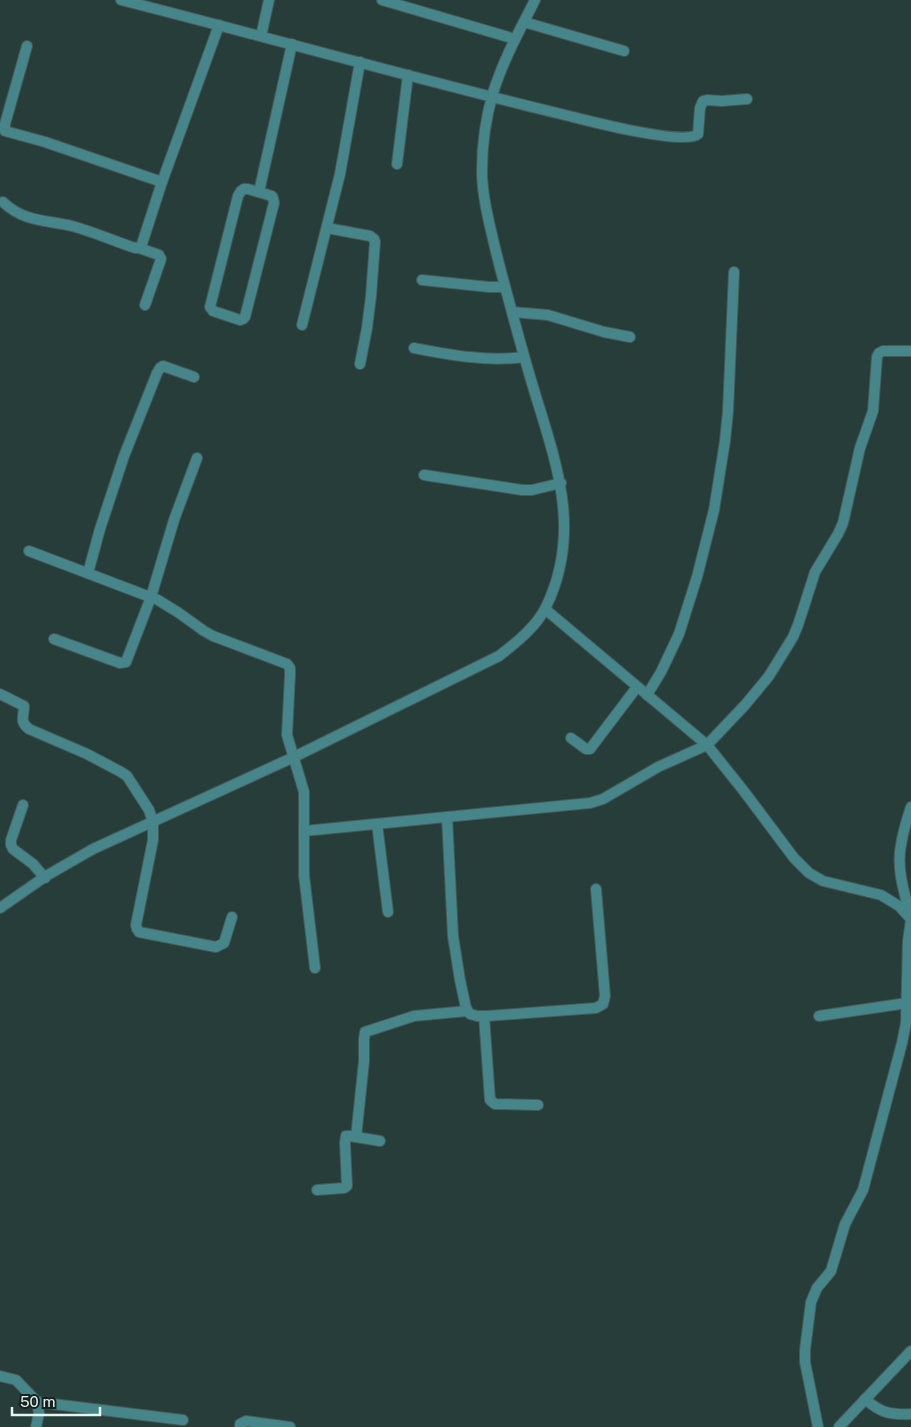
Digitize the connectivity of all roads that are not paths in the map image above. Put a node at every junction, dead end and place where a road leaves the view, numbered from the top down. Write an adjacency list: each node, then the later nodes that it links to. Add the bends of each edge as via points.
1 (121, 0): 6 (street)
2 (269, 0): 7 (street)
3 (382, 0): 8 (street)
4 (535, 0): 5 (street)
5 (524, 22): 8 (street); 11 (street)
6 (219, 25): 7 (street); 17 (street)
7 (261, 36): 9 (street)
8 (507, 36): 14 (street)
9 (292, 44): 12 (street); 18 (street)
10 (27, 46): 17 (street, via 5,131)
11 (624, 51)
12 (360, 62): 13 (street); 20 (street)
13 (408, 75): 14 (street); 16 (street)
14 (492, 97): 15 (street, via 621,128 693,138 698,134 703,101); 24 (street, via 482,172)
15 (747, 99)
16 (397, 164)
17 (162, 182): 21 (street)
18 (259, 192): 18 (street, via 272,196 274,203 246,313 240,320 212,311 210,307 238,196 244,189)
19 (3, 202): 21 (street, via 32,219 71,226)
20 (327, 228): 27 (street); 32 (street, via 370,236 375,242 371,296)
21 (139, 248): 25 (street, via 158,255 160,259)
22 (734, 272): 44 (street, via 726,426 714,510 679,634)
23 (422, 280): 24 (street)
24 (497, 287): 26 (street)
25 (145, 305)
26 (512, 312): 28 (street, via 548,315); 31 (street)
27 (302, 325)
28 (630, 337)
29 (414, 348): 31 (street, via 463,357)
30 (911, 351): 46 (street, via 879,353 872,410 843,523 815,572 798,625 759,689)
31 (516, 358): 36 (street)
32 (360, 364)
33 (194, 377): 38 (street, via 164,366 157,373 124,456)
34 (197, 458): 39 (street)
35 (424, 476): 36 (street, via 522,490)
36 (552, 485): 40 (street, via 564,517 564,540)
37 (29, 551): 38 (street)
38 (88, 573): 39 (street)
39 (151, 597): 41 (street, via 124,663); 47 (street, via 213,636 287,664 290,668 287,734)
40 (545, 609): 42 (street); 47 (street, via 515,644 499,656)
41 (54, 639)
42 (637, 687): 44 (street); 45 (street, via 592,747 586,749)
43 (0, 694): 50 (street, via 24,706 22,721 29,729 124,774)
44 (647, 695): 46 (street)
45 (571, 738)
46 (706, 745): 51 (street, via 658,766 595,802); 59 (street, via 809,873 823,881 881,895 899,906)
47 (292, 751): 50 (street); 53 (street, via 304,792)
48 (23, 805): 54 (street, via 10,842 13,849)
49 (911, 807): 59 (street, via 899,861)
50 (151, 816): 54 (street); 58 (street, via 153,840 136,929 142,933 216,947 224,943)
51 (448, 817): 52 (street); 62 (street, via 455,952)
52 (378, 824): 53 (street); 57 (street)
53 (304, 831): 60 (street, via 304,875)
54 (45, 878): 56 (street)
55 (596, 889): 63 (street, via 603,1004 596,1008)
56 (0, 908)
57 (388, 912)
58 (232, 917)
59 (911, 919): 61 (street)
60 (315, 968)
61 (907, 1003): 64 (street); 78 (street, via 902,1043 863,1190 845,1224 831,1271 817,1288 811,1302 805,1362)
62 (467, 1011): 63 (street); 66 (street, via 414,1016 365,1032)
63 (484, 1016): 65 (street, via 490,1100 495,1104)
64 (819, 1016)
65 (538, 1105)
66 (356, 1136): 67 (street); 68 (street, via 345,1138 347,1186)
67 (380, 1141)
68 (317, 1190)
69 (911, 1351): 71 (street)
70 (0, 1376): 72 (street, via 16,1380)
71 (865, 1399): 73 (street, via 887,1413); 79 (street)
72 (37, 1402): 74 (street); 75 (street)
73 (911, 1414)
74 (183, 1420)
75 (36, 1427)
76 (240, 1427): 77 (street, via 246,1421)
77 (290, 1427)
78 (818, 1427)
79 (840, 1427)

